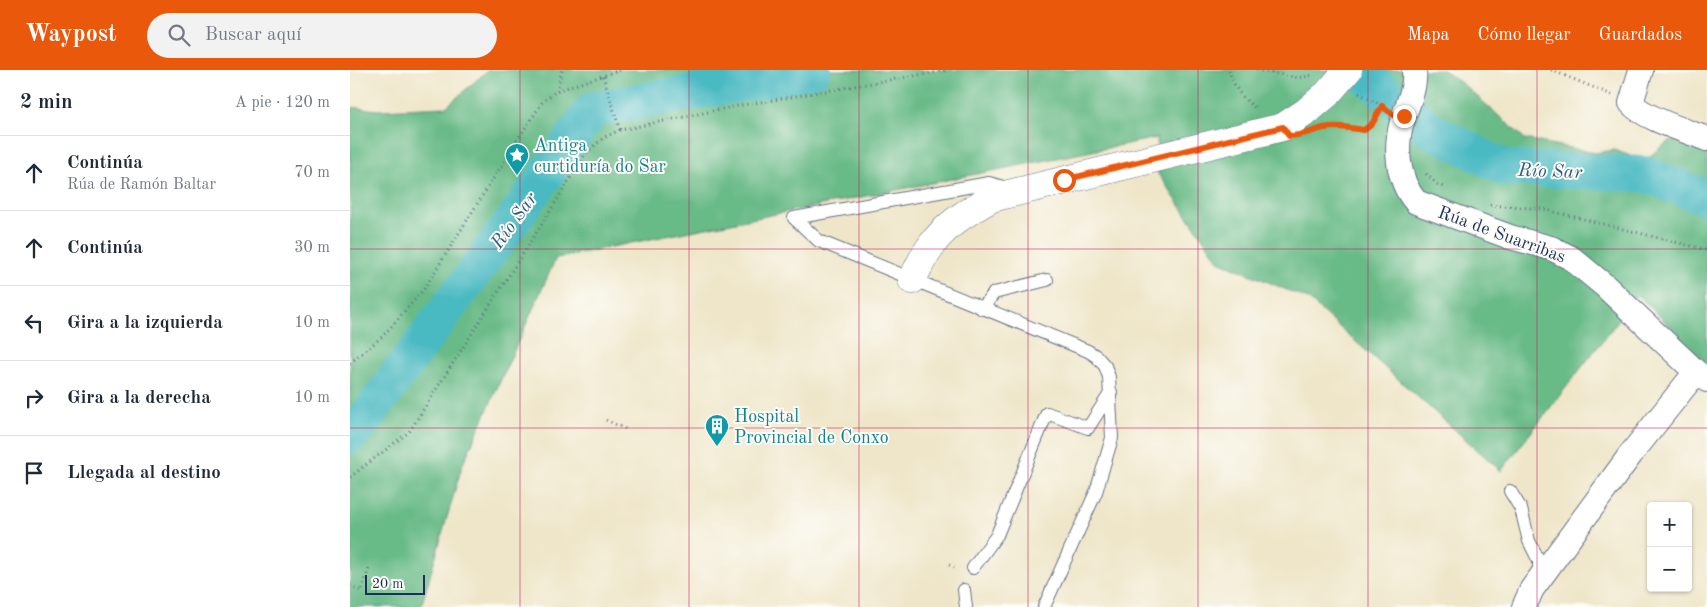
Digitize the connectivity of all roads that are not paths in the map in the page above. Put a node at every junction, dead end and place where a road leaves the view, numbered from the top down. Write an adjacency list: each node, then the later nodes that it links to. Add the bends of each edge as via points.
1 (1641, 70): 4 (street, via 1631,103 1634,108)
2 (1415, 76): 9 (street, Rúa de Suarribas, via 1399,137 1399,168 1408,192 1416,202 1510,237 1551,248 1571,258)
3 (1353, 82): 5 (street, bridge, via 1327,94 1283,127)
4 (1707, 139)
5 (1019, 191): 6 (street, via 992,198 956,220 930,246); 6 (lane, via 989,183 794,218 819,241)
6 (912, 280): 8 (lane)
7 (1047, 280): 8 (lane, via 994,293)
8 (982, 309): 10 (lane, via 1096,356 1105,366)
9 (1702, 376): 13 (street, Rúa de Suarribas, via 1630,454)
10 (1111, 392): 12 (lane, via 1088,428 1047,413 997,535); 16 (lane, via 1112,438 1096,492)
11 (1510, 491): 13 (lane, via 1521,509 1529,541 1539,561)
12 (974, 568)
13 (1539, 578): 17 (street, Rúa de Suarribas)
14 (964, 590): 15 (lane)
15 (966, 607)
16 (1044, 607)
17 (1524, 607)

